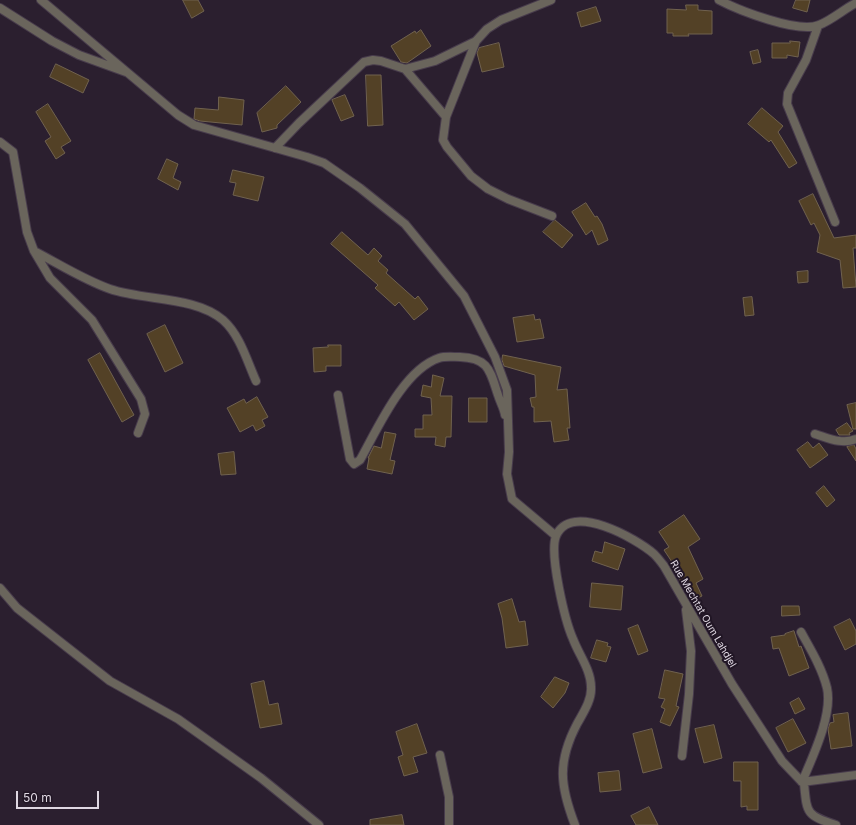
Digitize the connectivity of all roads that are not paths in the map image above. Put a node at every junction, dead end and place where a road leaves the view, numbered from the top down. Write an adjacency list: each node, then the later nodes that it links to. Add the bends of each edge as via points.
1 (41, 0): 9 (street)
2 (551, 0): 7 (street, via 501,20 487,29)
3 (719, 0): 6 (street, via 777,22)
4 (856, 3): 6 (street)
5 (0, 8): 9 (street, via 79,55)
6 (818, 26): 14 (street, via 806,60 788,93 787,104)
7 (476, 41): 8 (street, via 435,61); 10 (street)
8 (405, 69): 10 (street); 12 (street, via 381,61 364,62)
9 (130, 74): 12 (street, via 178,115 194,125)
10 (446, 117): 13 (street, via 443,140 474,179 498,195)
11 (0, 142): 15 (street, via 13,152 27,232)
12 (275, 148): 18 (street, via 324,163 360,188 405,224 450,278 464,296 495,357 506,390)
13 (552, 216)
14 (835, 222)
15 (34, 251): 16 (street, via 111,289 198,307 222,319 238,340); 19 (street, via 50,278 92,320 141,399 145,414)
16 (256, 381)
17 (338, 395): 18 (street, via 350,459 354,464 360,460 412,376 438,358 476,358 488,367)
18 (508, 428): 22 (street, via 507,474 512,499)
19 (138, 433)
20 (815, 434): 21 (street, via 839,441 850,442)
21 (856, 439)
22 (556, 536): 24 (street, Rue Mechtat Oum Lahdjel, via 563,527 572,522 591,522 610,528 655,555); 32 (street, via 553,554 555,569 572,638 584,662 591,689 590,698 573,732 562,770 568,807)
23 (0, 588): 30 (street, via 17,608 110,681 178,719 261,778)
24 (686, 606): 27 (street, via 691,651); 29 (street, Rue Mechtat Oum Lahdjel, via 782,761)
25 (801, 632): 29 (street, via 817,660 827,689 824,723)
26 (440, 755): 31 (street, via 449,797)
27 (682, 756)
28 (856, 775): 29 (street)
29 (803, 783): 33 (street, via 809,813)
30 (319, 825)
31 (450, 825)
32 (576, 825)
33 (836, 825)

